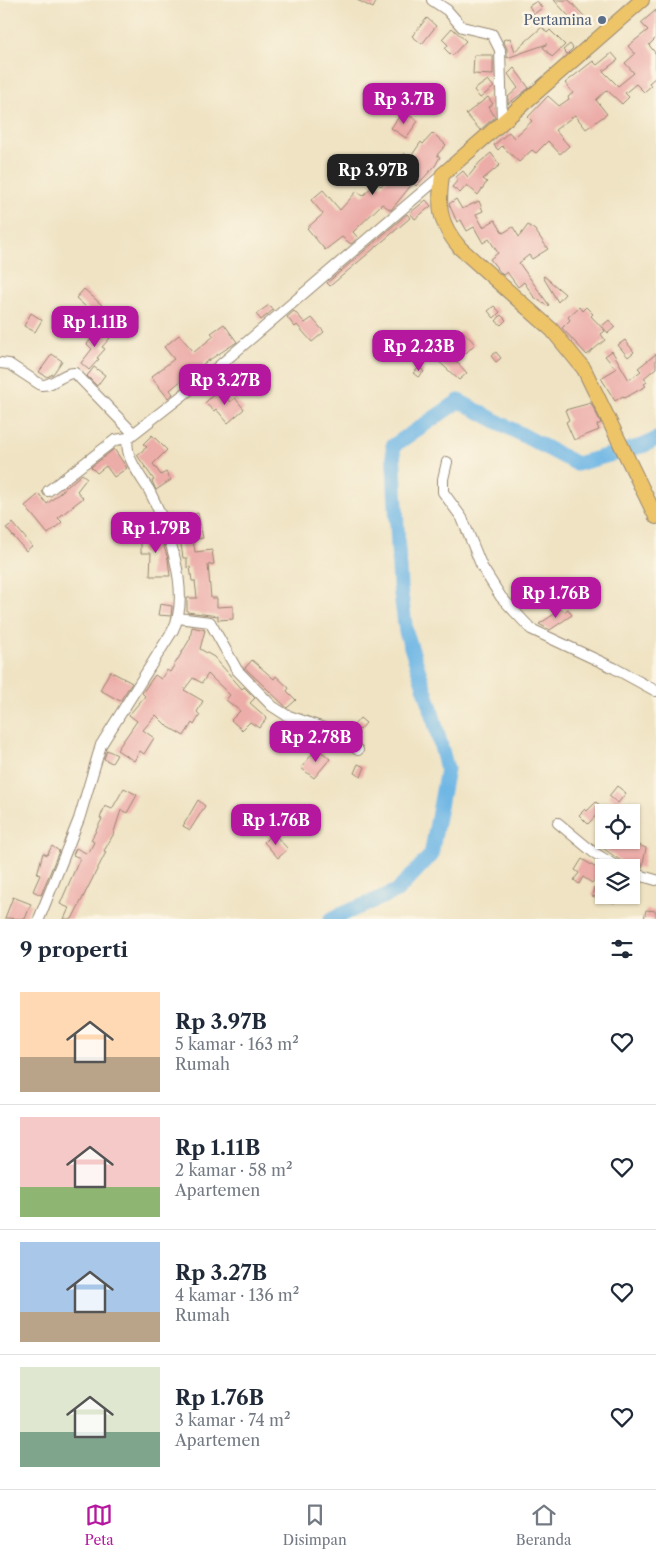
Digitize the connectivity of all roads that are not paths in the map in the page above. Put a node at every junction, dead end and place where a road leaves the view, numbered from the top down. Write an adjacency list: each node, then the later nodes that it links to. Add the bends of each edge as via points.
1 (432, 0): 3 (street, via 447,10 462,27 490,32 496,39 500,50)
2 (642, 0): 3 (highway)
3 (502, 122): 4 (highway)
4 (442, 175): 6 (street, via 206,377); 9 (highway, via 439,209 449,235 557,336 589,377)
5 (0, 363): 6 (street, via 9,364 41,385 75,373)
6 (130, 436): 8 (street, via 115,440); 10 (street, via 128,454 150,492 175,555)
7 (447, 462): 11 (street, via 443,492 462,518 482,567 501,597 531,629)
8 (48, 491)
9 (656, 517)
10 (178, 618): 12 (street, via 210,622 237,670 272,706 286,715 332,731); 17 (street, via 101,745 80,819)
11 (656, 691)
12 (358, 750)
13 (558, 823): 14 (street)
14 (604, 859)
15 (640, 876): 16 (street)
16 (656, 880)
17 (39, 919)

